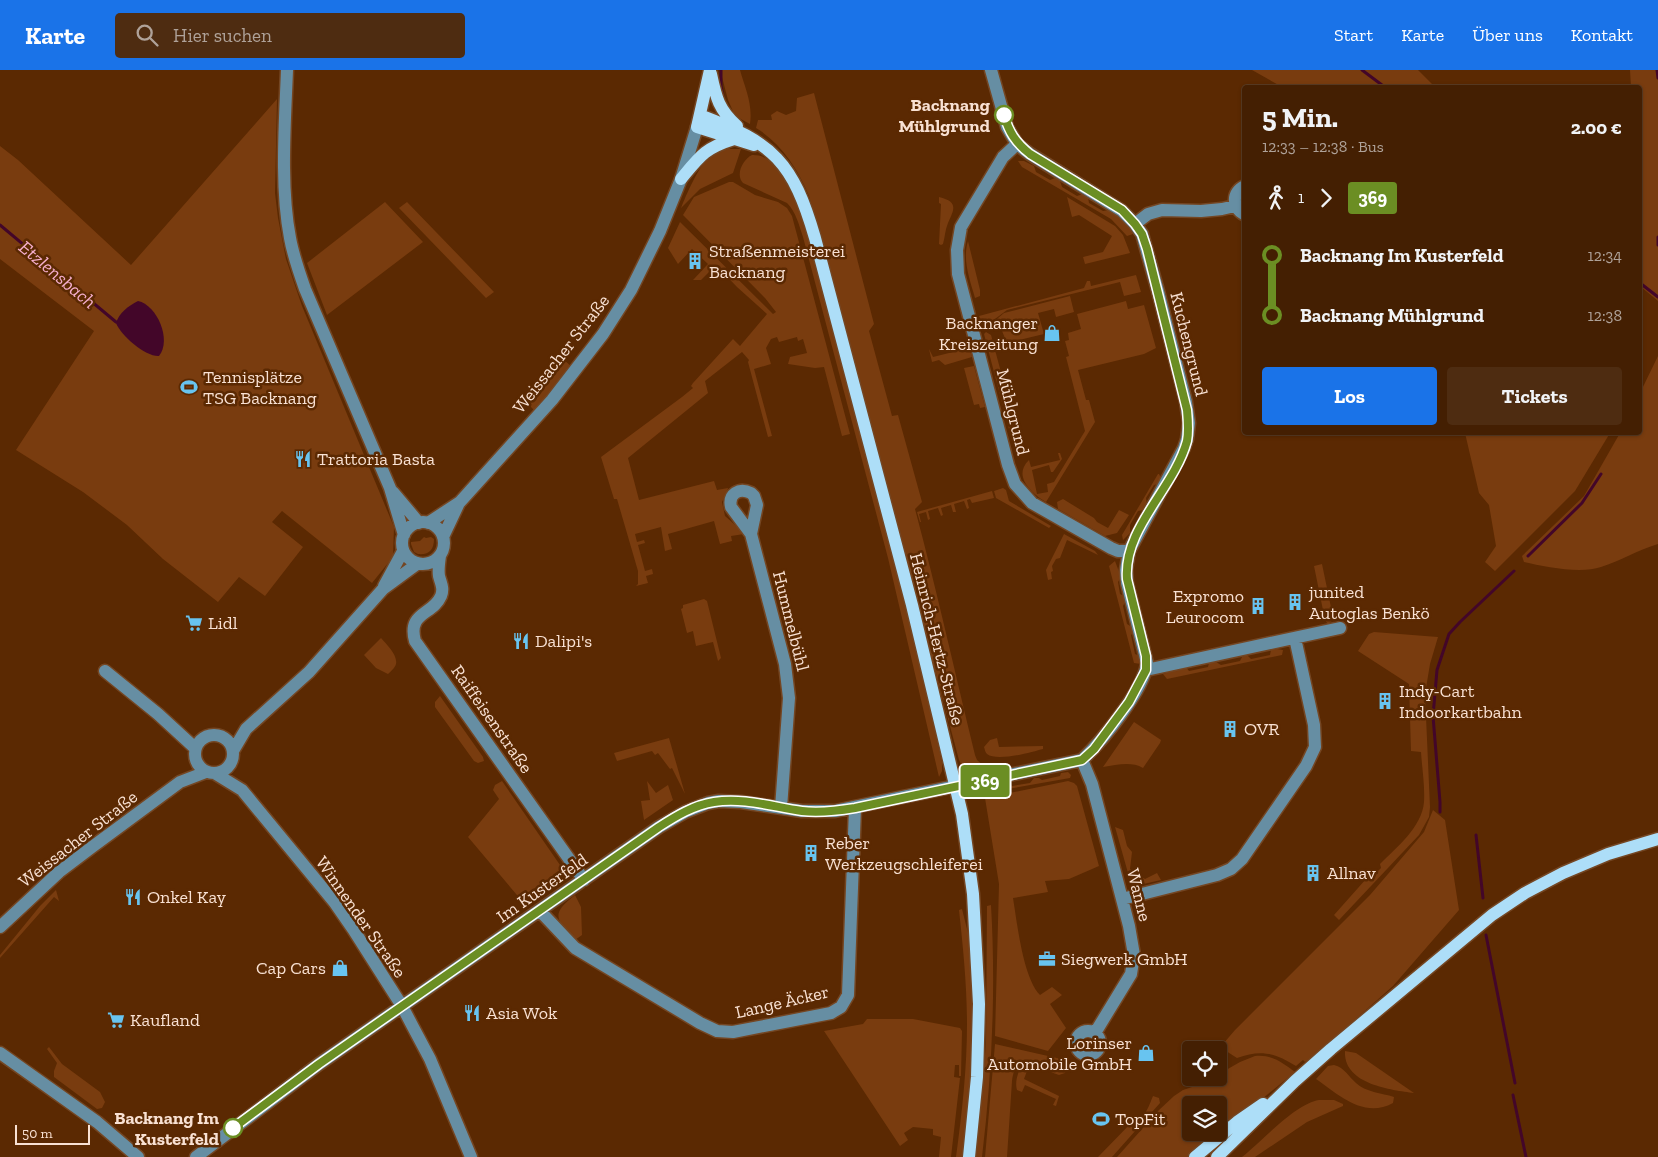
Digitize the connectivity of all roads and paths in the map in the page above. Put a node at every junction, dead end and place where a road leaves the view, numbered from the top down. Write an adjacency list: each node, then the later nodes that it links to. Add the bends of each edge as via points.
1 (287, 70): 14 (street, Weissacher Straße, via 285,191 295,260 304,289)
2 (710, 70): 4 (main road, Weissacher Straße); 6 (main road, via 722,111)
3 (991, 70): 7 (street, Kuchengrund, via 1008,127)
4 (699, 121): 5 (main road); 6 (main road, Heinrich-Hertz-Straße, via 734,128); 9 (street, Weissacher Straße)
5 (734, 138): 8 (main road); 9 (main road, via 711,147)
6 (753, 138): 8 (main road, Heinrich-Hertz-Straße)
7 (1017, 144): 13 (street, Kuchengrund, via 1122,210); 21 (street, Mühlgrund, via 1003,157 967,216 957,250 958,274 1008,465 1015,484 1032,503 1111,548)
8 (768, 149): 38 (main road, Heinrich-Hertz-Straße, via 797,186 810,218)
9 (681, 179): 15 (street, Weissacher Straße, via 643,268 608,327 552,400)
10 (1242, 188): 11 (street, via 1235,195)
11 (1235, 206): 12 (street); 13 (street, via 1202,212 1162,210 1148,214)
12 (1242, 213)
13 (1135, 224): 21 (street, Kuchengrund, via 1147,249 1189,423 1178,462)
14 (390, 488): 16 (street, Weissacher Straße); 18 (street, Weissacher Straße)
15 (460, 502): 16 (street, Weissacher Straße); 19 (street, Weissacher Straße)
16 (424, 523): 18 (street, Weissacher Straße, via 409,528); 19 (street, Weissacher Straße, via 437,528)
17 (751, 534): 40 (street, Hummelbühl, via 788,682)
18 (404, 535): 20 (street, Weissacher Straße)
19 (442, 537): 22 (street, Weissacher Straße, via 444,545)
20 (403, 551): 23 (street, via 408,558); 25 (street, Weissacher Straße)
21 (1129, 551): 28 (street, Kuchengrund, via 1127,579 1146,656)
22 (440, 556): 23 (street, Weissacher Straße, via 431,563); 24 (street, Raiffeisenstraße)
23 (420, 564): 24 (street); 25 (street, Weissacher Straße)
24 (440, 577): 43 (street, Raiffeisenstraße, via 443,586 441,596 416,620 416,641)
25 (383, 589): 31 (street, Weissacher Straße, via 309,672)
26 (1340, 628): 27 (street)
27 (1296, 638): 28 (street); 44 (street, via 1315,738 1313,753 1297,780 1242,859 1231,869)
28 (1146, 670): 35 (street, via 1129,702)
29 (105, 671): 30 (street)
30 (169, 724): 32 (street); 33 (street)
31 (246, 729): 32 (street, Weissacher Straße); 34 (street, Weissacher Straße)
32 (215, 736): 33 (street, Weissacher Straße, via 198,743); 34 (street, via 230,745)
33 (195, 753): 36 (street, via 199,766); 37 (street, Weissacher Straße)
34 (232, 755): 36 (street, Weissacher Straße, via 226,769); 39 (street, Winnender Straße)
35 (1082, 760): 38 (street); 44 (street, Wanne, via 1092,784)
36 (211, 773): 37 (street, Weissacher Straße); 39 (street, Winnender Straße)
37 (180, 782): 46 (street, Weissacher Straße, via 59,872)
38 (956, 786): 41 (street, Im Kusterfeld); 54 (main road, Heinrich-Hertz-Straße, via 973,894 979,985 977,1077)
39 (242, 790): 47 (street, Winnender Straße, via 335,903)
40 (781, 808): 41 (street, Im Kusterfeld, via 812,812); 43 (street, Im Kusterfeld, via 730,801 694,808 675,816)
41 (855, 808): 45 (street, Lange Äcker, via 848,995 841,1007 831,1013 734,1032 717,1031 575,948)
42 (1658, 840): 50 (main road, via 1608,854 1562,872 1525,893 1464,937)
43 (584, 880): 45 (street, Im Kusterfeld)
44 (1122, 899): 48 (street, Wanne, via 1133,941 1133,966)
45 (540, 911): 47 (street, Im Kusterfeld)
46 (0, 927)
47 (402, 1006): 52 (street, Im Kusterfeld, via 306,1073); 53 (street, Winnender Straße, via 430,1059)
48 (1095, 1033)
49 (0, 1053): 51 (street, via 97,1122)
50 (1295, 1081): 55 (main road); 56 (main road)
51 (138, 1157)
52 (196, 1157)
53 (471, 1157)
54 (969, 1157)
55 (1195, 1157)
56 (1217, 1157)

